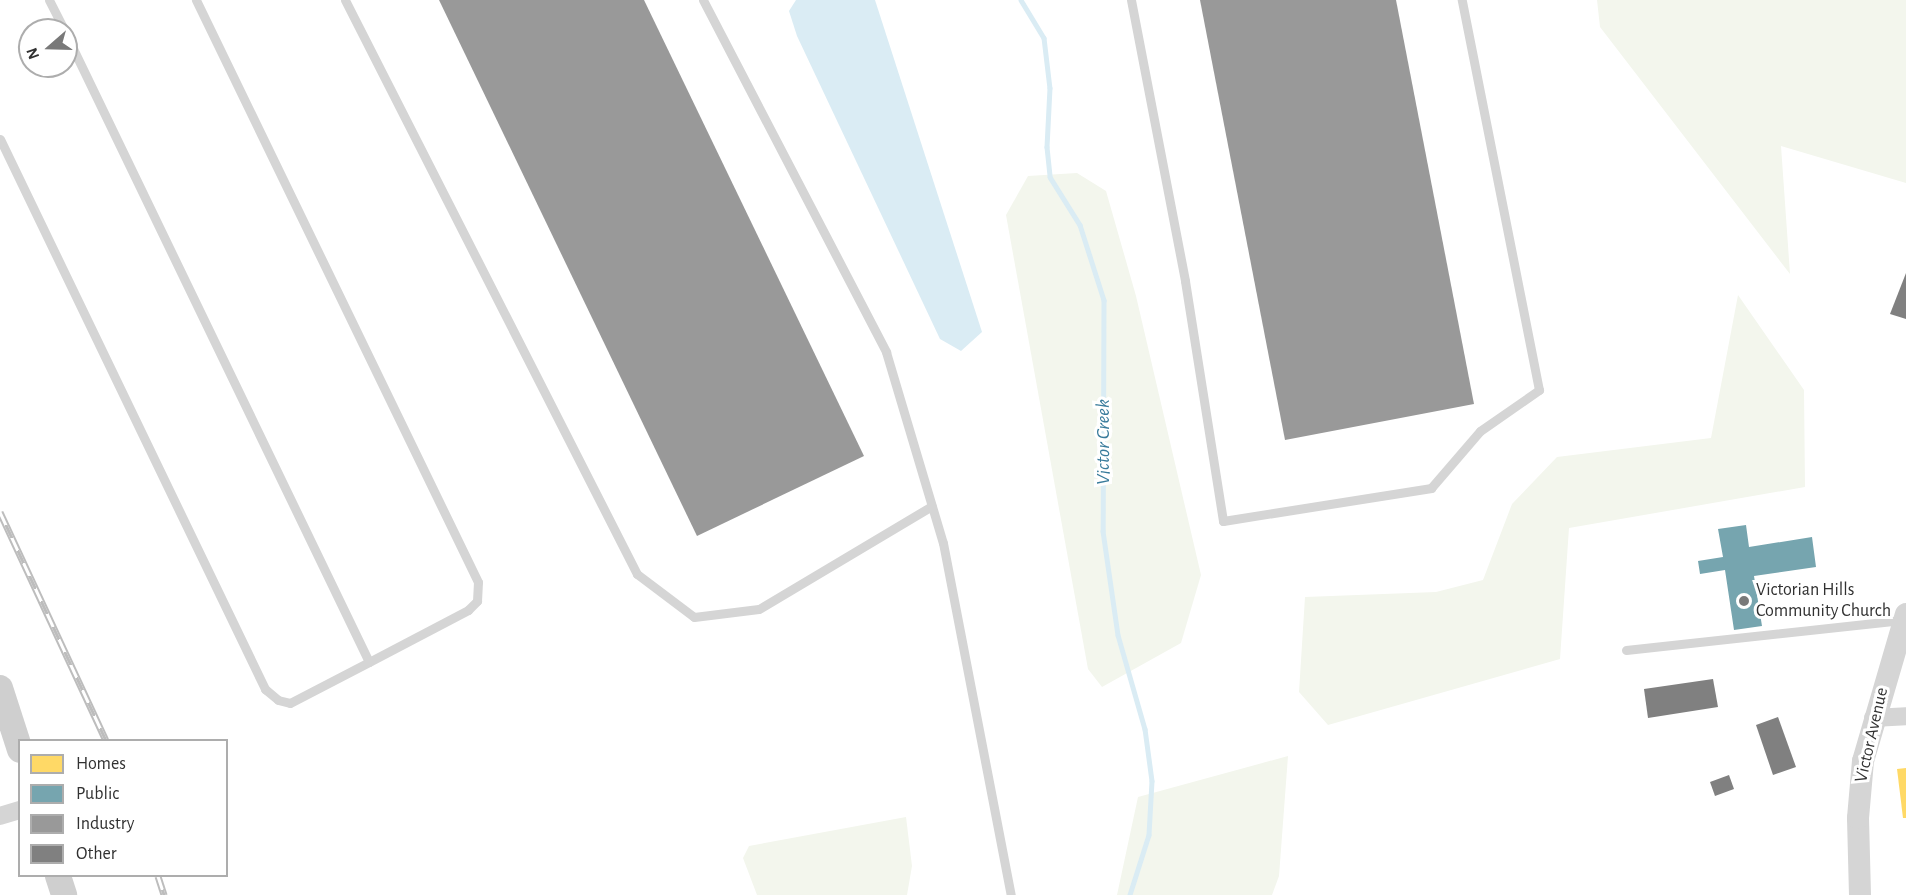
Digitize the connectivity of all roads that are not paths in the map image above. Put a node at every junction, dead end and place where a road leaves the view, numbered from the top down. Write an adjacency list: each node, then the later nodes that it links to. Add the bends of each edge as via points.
1 (50, 0): 7 (lane)
2 (196, 0): 13 (lane, via 478,582 477,601 468,610)
3 (345, 0): 10 (lane, via 637,574 694,617 759,609)
4 (703, 0): 10 (lane, via 886,352)
5 (1131, 0): 6 (lane, via 1185,281 1223,521 1431,488 1480,431 1539,390)
6 (1462, 0)
7 (58, 18)
8 (78, 59): 13 (lane)
9 (0, 139): 13 (lane, via 265,689 278,700 290,703)
10 (932, 506): 23 (lane, via 943,543)
11 (1905, 617): 12 (lane); 16 (street, Victor Avenue)
12 (1626, 650)
13 (369, 662)
14 (0, 688): 17 (main road)
15 (1906, 716): 16 (street)
16 (1873, 718): 24 (street, Victor Avenue, via 1860,781)
17 (6, 722): 18 (main road)
18 (18, 746)
19 (18, 811): 20 (street)
20 (0, 816)
21 (57, 877): 22 (main road)
22 (64, 895)
23 (1011, 895)
24 (1860, 895)

